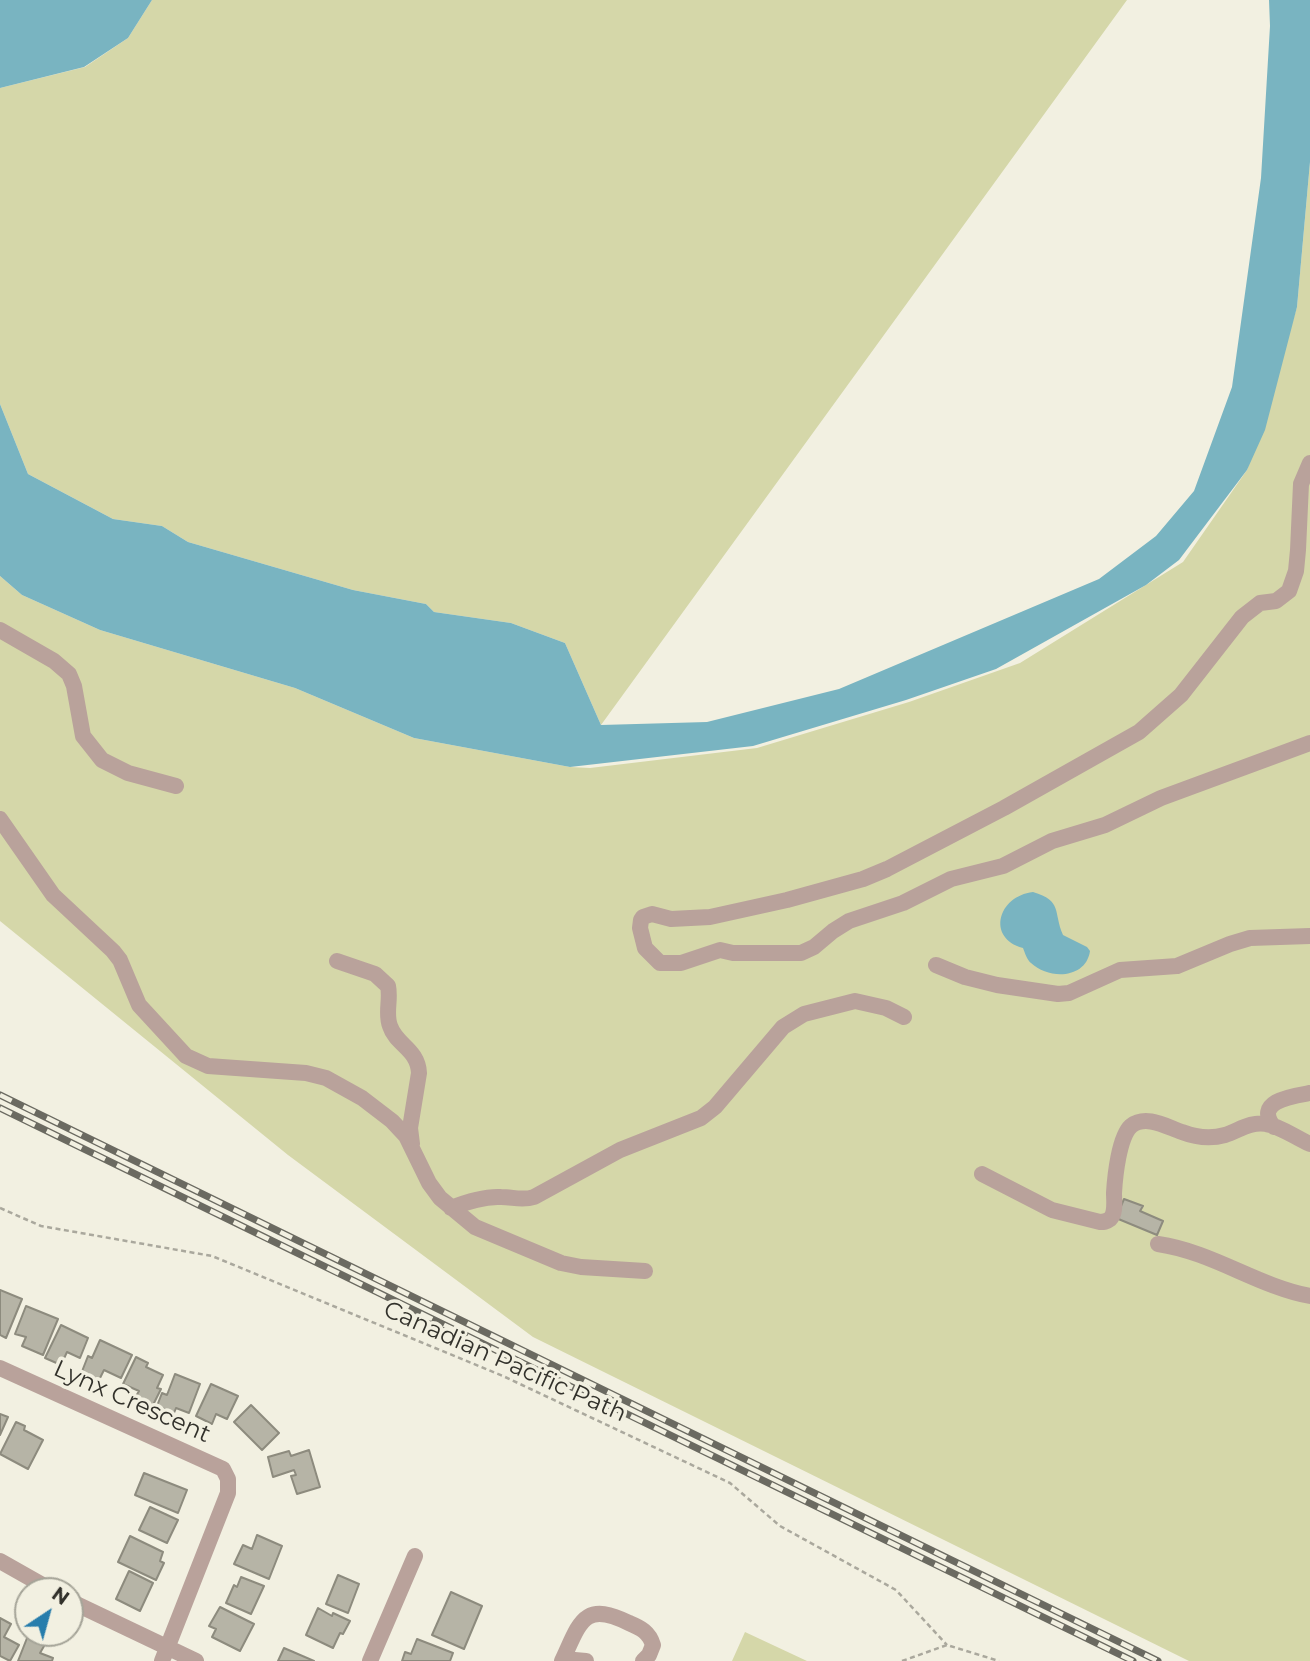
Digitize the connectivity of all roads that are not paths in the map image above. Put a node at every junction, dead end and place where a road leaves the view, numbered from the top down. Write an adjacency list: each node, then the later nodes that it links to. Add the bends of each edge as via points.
1 (1310, 463): 3 (street, via 1301,484 1297,560 1289,591 1242,617 1181,695 1139,733 887,869 834,888 710,917 647,915 641,920 641,938 650,956 660,963 681,963 720,950 801,953 863,915 903,903 951,879 1003,866 1052,841 1105,825 1161,798)
2 (0, 630): 4 (street, via 69,674 83,736 102,760 128,773)
3 (1310, 743)
4 (176, 786)
5 (0, 819): 13 (street, via 52,894 113,951 139,1005 186,1056 208,1066 326,1078 392,1121)
6 (1310, 936): 8 (street, via 1250,938 1177,966 1120,970 1076,992 1058,994 976,980)
7 (337, 961): 13 (street, via 375,974 388,986 390,1029 419,1065 410,1128)
8 (936, 965)
9 (904, 1017): 15 (street, via 855,1001 804,1014 783,1027 701,1118 620,1150 527,1200 478,1199)
10 (1310, 1093): 11 (street, via 1281,1098 1272,1106 1268,1119)
11 (1274, 1127): 12 (street); 14 (street, via 1255,1124 1212,1137 1136,1123 1124,1137 1114,1206 1106,1222 1052,1210)
12 (1310, 1144)
13 (415, 1154): 15 (street, via 429,1183)
14 (982, 1174)
15 (451, 1208): 17 (street, via 475,1227 561,1263)
16 (1158, 1244): 18 (street, via 1201,1254)
17 (645, 1270)
18 (1310, 1296)
19 (0, 1368): 24 (street, Lynx Crescent, via 223,1469 228,1493)
20 (415, 1556): 27 (street)
21 (0, 1560): 22 (street)
22 (29, 1577)
23 (84, 1609): 24 (street)
24 (165, 1655): 26 (street)
25 (562, 1660): 28 (street); 29 (street, via 579,1625 589,1615 601,1613 650,1636 653,1645)
26 (196, 1661)
27 (369, 1661)
28 (586, 1661)
29 (643, 1661)

